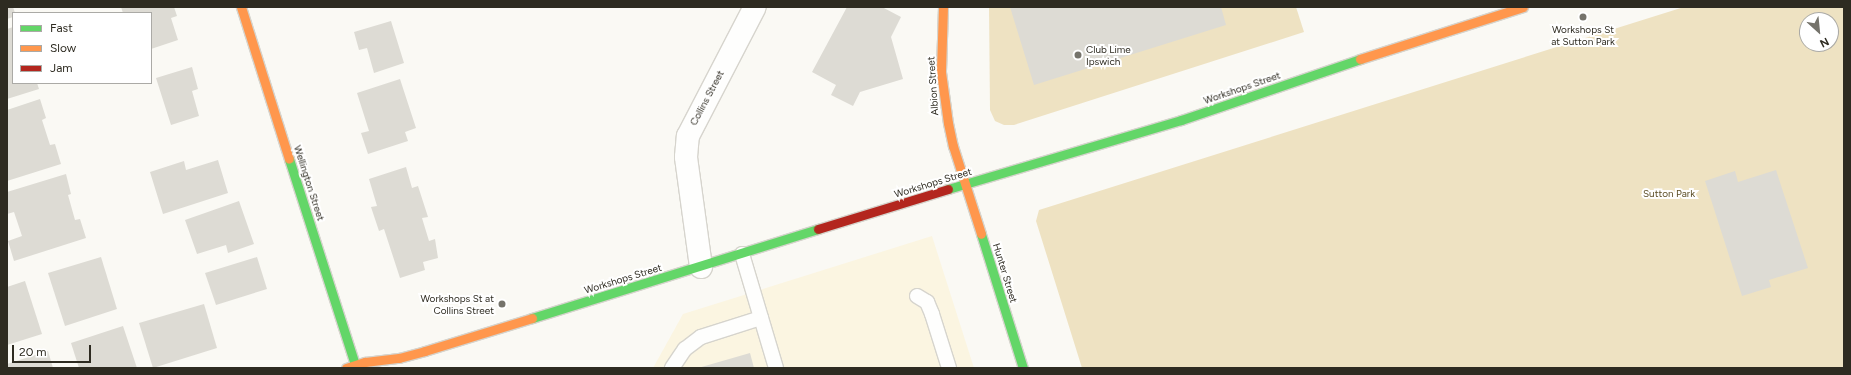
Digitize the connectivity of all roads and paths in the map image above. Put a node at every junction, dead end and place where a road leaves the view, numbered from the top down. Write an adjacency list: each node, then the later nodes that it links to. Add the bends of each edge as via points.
1 (241, 7): 10 (street, Wellington Street)
2 (755, 7): 7 (street, Collins Street, via 688,136 686,157)
3 (942, 7): 5 (street, Albion Street, via 943,98 953,146)
4 (1523, 7): 5 (street, Workshops Street, via 1181,120)
5 (965, 184): 6 (street, Workshops Street); 15 (street, Hunter Street)
6 (742, 254): 7 (street, Workshops Street); 9 (lane)
7 (701, 267): 10 (street, Workshops Street, via 412,355)
8 (917, 296): 14 (lane, via 927,302)
9 (761, 318): 12 (lane, via 700,336 685,349); 13 (lane)
10 (355, 365): 11 (street, Workshops Street)
11 (346, 368)
12 (672, 368)
13 (776, 368)
14 (949, 368)
15 (1023, 368)

